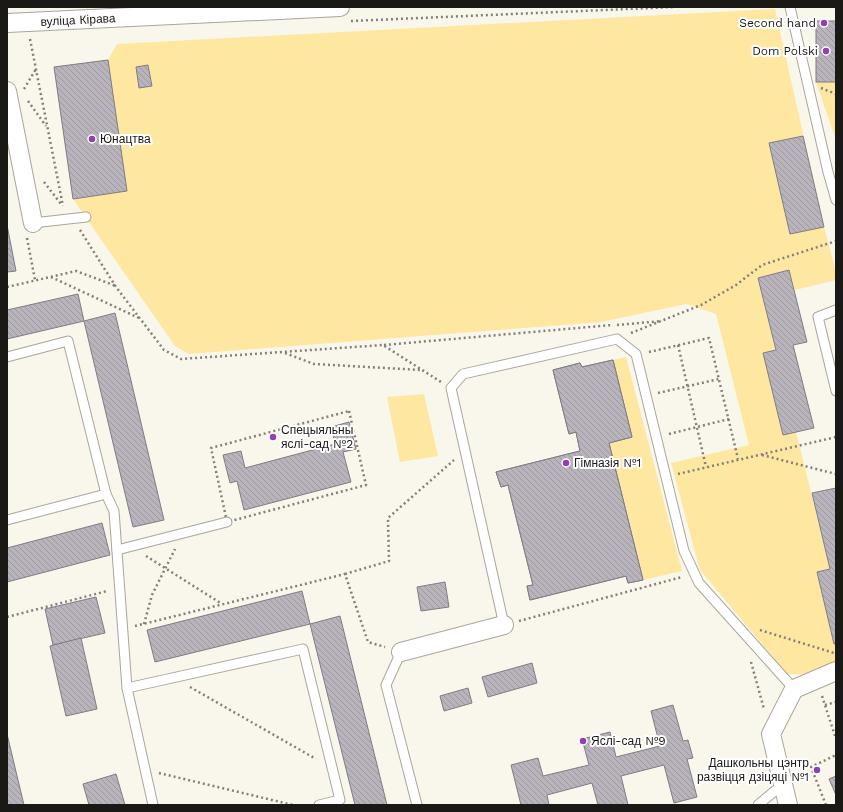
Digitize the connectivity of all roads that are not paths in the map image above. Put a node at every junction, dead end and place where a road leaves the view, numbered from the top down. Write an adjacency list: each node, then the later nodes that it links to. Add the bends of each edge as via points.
1 (340, 7): 3 (street, вуліца Кірава)
2 (790, 7): 6 (lane)
3 (208, 10): 4 (street, вуліца Кірава)
4 (7, 23)
5 (7, 91): 9 (street)
6 (832, 171): 7 (lane)
7 (836, 200)
8 (86, 217): 9 (lane)
9 (33, 223)
10 (836, 310): 12 (lane, via 818,317)
11 (7, 357): 13 (lane, via 68,341)
12 (836, 390)
13 (106, 494): 14 (lane); 16 (lane, via 114,511)
14 (7, 520)
15 (227, 522): 16 (lane)
16 (117, 550): 20 (lane)
17 (504, 625): 18 (street); 21 (lane, via 451,388 463,374 617,339 636,354 684,551 699,583)
18 (401, 652): 26 (lane, via 386,685)
19 (836, 671): 21 (street)
20 (127, 688): 23 (lane, via 302,649); 24 (lane)
21 (794, 689): 22 (street, via 771,734)
22 (783, 784): 27 (lane); 28 (street)
23 (340, 803): 25 (lane)
24 (153, 805)
25 (319, 805)
26 (416, 805)
27 (758, 805)
28 (788, 805)

